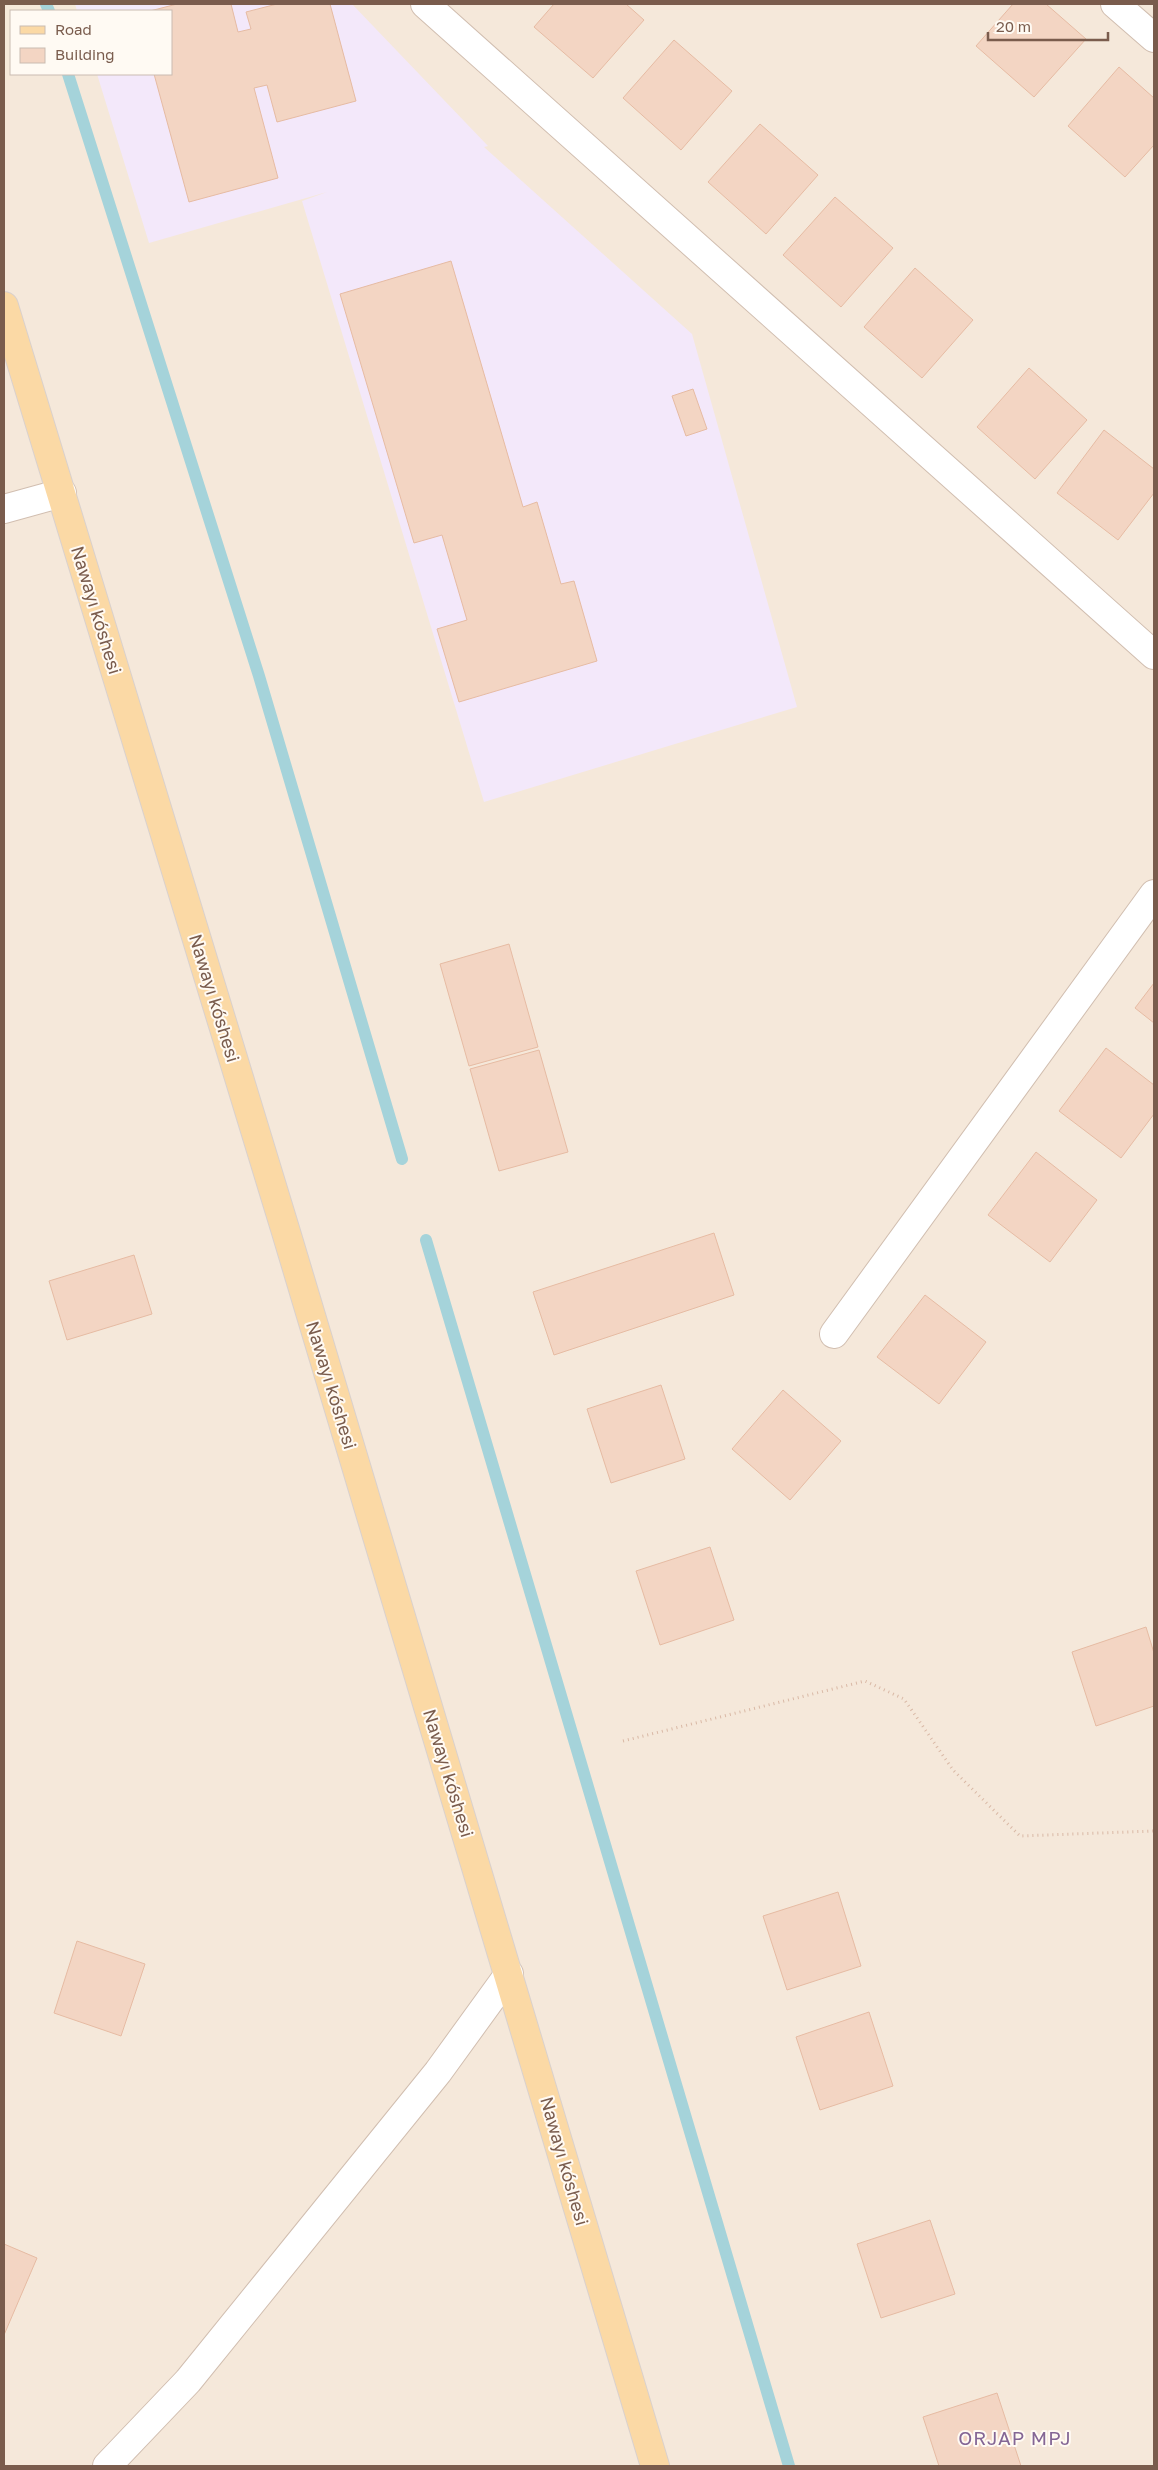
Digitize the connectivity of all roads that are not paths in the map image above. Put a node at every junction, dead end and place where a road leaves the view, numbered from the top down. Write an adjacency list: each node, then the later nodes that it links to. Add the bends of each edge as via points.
1 (425, 4): 7 (street)
2 (1115, 4): 3 (street)
3 (1154, 38)
4 (4, 306): 5 (main road, Nawayı kóshesi)
5 (62, 493): 6 (street); 10 (main road, Nawayı kóshesi)
6 (4, 509)
7 (1154, 655)
8 (1154, 894): 9 (street)
9 (834, 1334)
10 (509, 1974): 11 (street, via 438,2072 188,2381); 12 (main road, Nawayı kóshesi)
11 (107, 2466)
12 (655, 2466)

